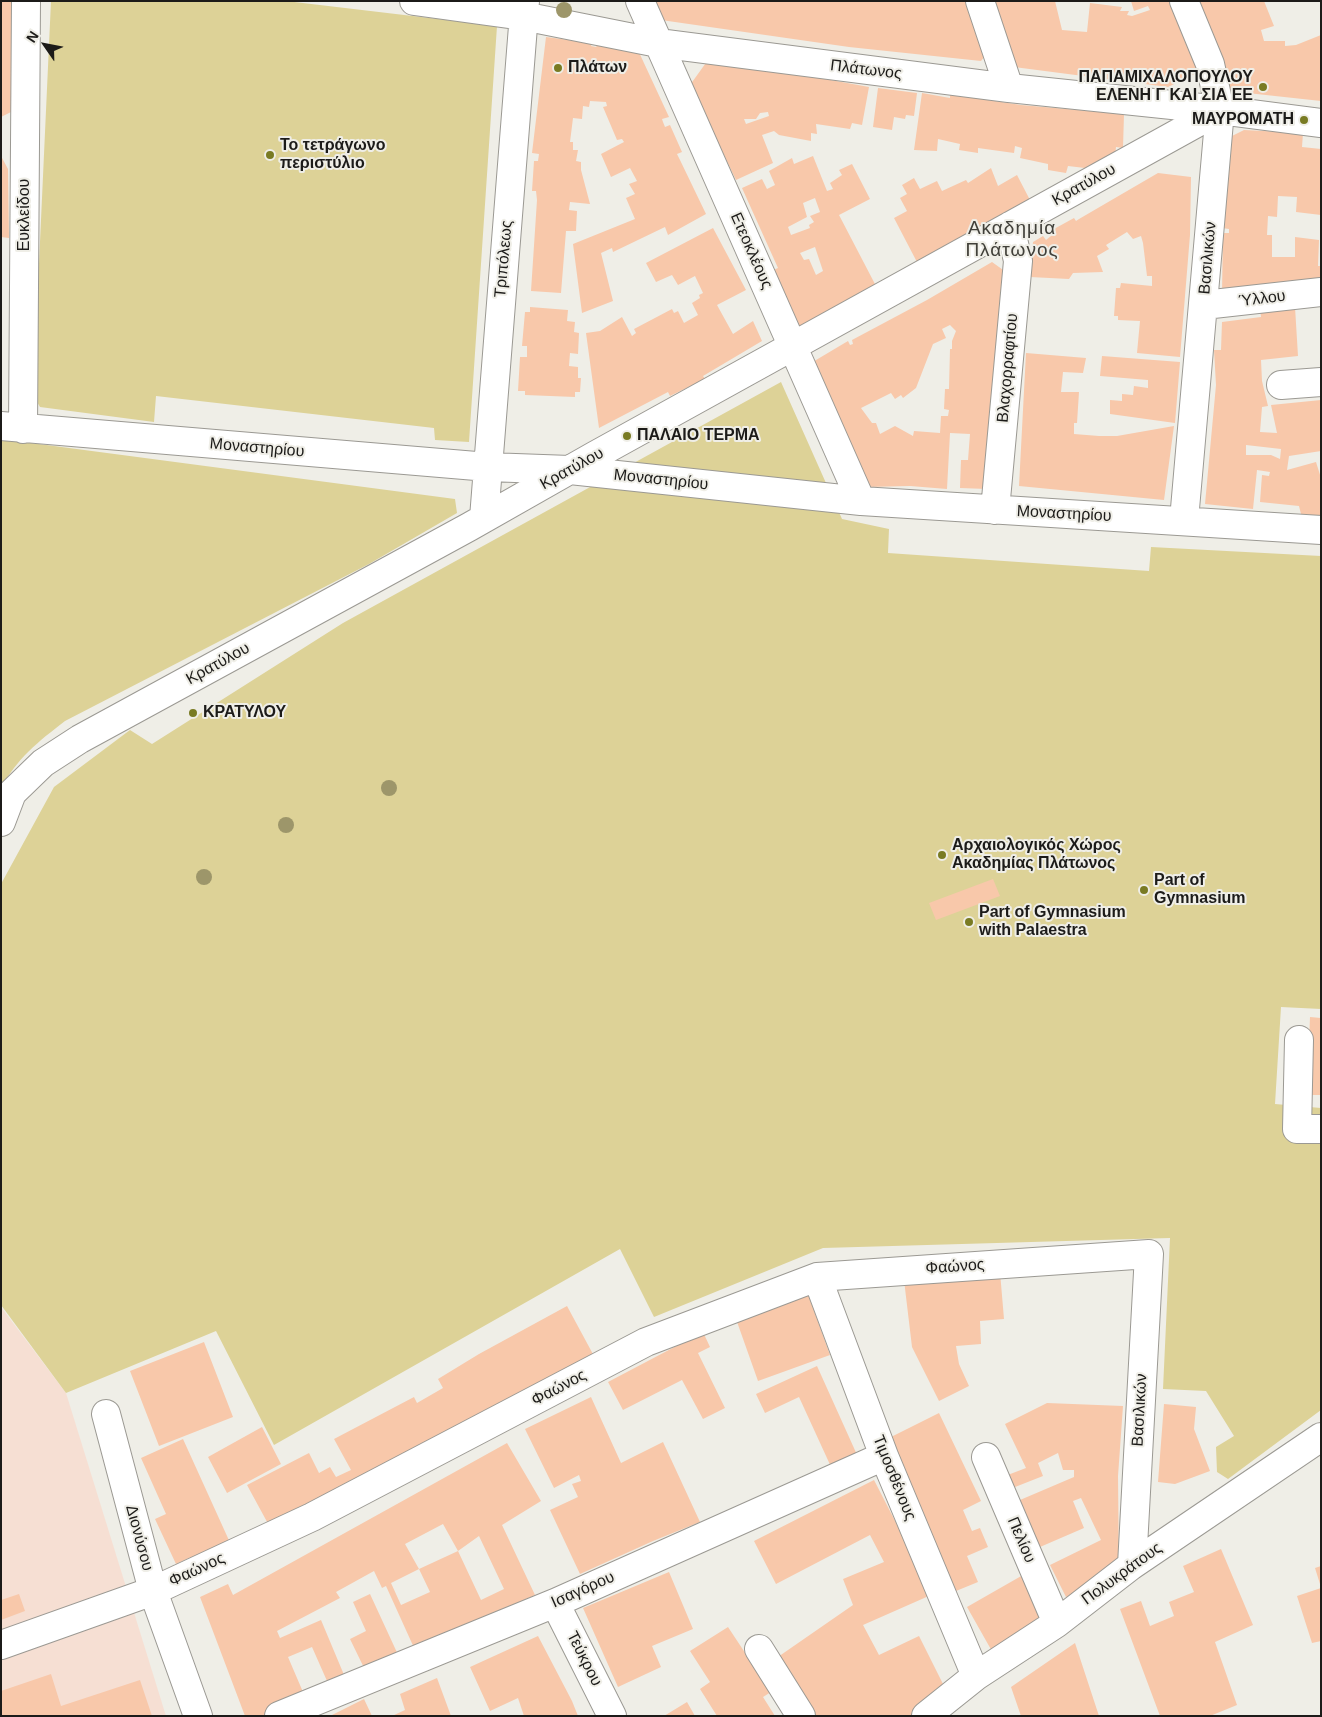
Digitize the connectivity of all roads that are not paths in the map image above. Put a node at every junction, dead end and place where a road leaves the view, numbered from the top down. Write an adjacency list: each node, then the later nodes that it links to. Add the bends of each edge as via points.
1 (26, 1): 17 (street, Ευκλείδου)
2 (414, 1): 6 (street, Πλάτωνος)
3 (640, 1): 7 (street, Ετεοκλέους)
4 (980, 1): 8 (street)
5 (1184, 1): 9 (street, Βασιλικών, via 1210,64)
6 (524, 9): 7 (street, Πλάτωνος); 18 (street, Τριπόλεως)
7 (658, 43): 8 (street, Πλάτωνος); 14 (street, Ετεοκλέους)
8 (1009, 88): 9 (street, Πλάτωνος)
9 (1220, 110): 10 (street, Πλάτωνος); 11 (street, Κρατύλου); 13 (street, Βασιλικών)
10 (1321, 123)
11 (1010, 226): 14 (street, Κρατύλου); 21 (street, Βλαχορραφτίου, via 1018,261)
12 (1321, 292): 13 (street, Ύλλου)
13 (1204, 305): 23 (street, Βασιλικών)
14 (793, 346): 19 (street, Κρατύλου); 20 (street, Ετεοκλέους)
15 (1321, 382): 16 (street)
16 (1281, 385)
17 (12, 428): 18 (street, Μοναστηρίου)
18 (488, 467): 19 (street, Μοναστηρίου); 22 (street, Τριπόλεως)
19 (570, 470): 20 (street, Μοναστηρίου); 22 (street, Κρατύλου)
20 (861, 501): 21 (street, Μοναστηρίου)
21 (995, 510): 23 (street, Μοναστηρίου)
22 (484, 518): 25 (street, Κρατύλου, via 43,763 12,793)
23 (1184, 520): 24 (street, Μοναστηρίου)
24 (1321, 530)
25 (1, 822)
26 (1299, 1040): 27 (street, via 1296,1128)
27 (1321, 1129)
28 (1149, 1254): 29 (street, Φαώνος); 34 (street, Βασιλικών)
29 (817, 1277): 32 (street, Τιμοσθένους); 35 (street, Φαώνος, via 646,1342 312,1517)
30 (106, 1414): 35 (street, Διονύσου)
31 (1321, 1437): 34 (street, Πολυκράτους)
32 (884, 1456): 36 (street, Ισαγόρου); 40 (street, Τιμοσθένους)
33 (986, 1457): 37 (street, Πελίου)
34 (1132, 1565): 37 (street, Πολυκράτους)
35 (153, 1590): 38 (street, Φαώνος); 41 (street, Διονύσου)
36 (555, 1603): 42 (street, Ισαγόρου); 43 (street, Τεύκρου)
37 (1056, 1623): 40 (street, Πολυκράτους)
38 (1, 1645)
39 (760, 1650): 44 (street)
40 (976, 1676): 45 (street, Πολυκράτους)
41 (198, 1716)
42 (279, 1716)
43 (612, 1716)
44 (801, 1716)
45 (926, 1716)

